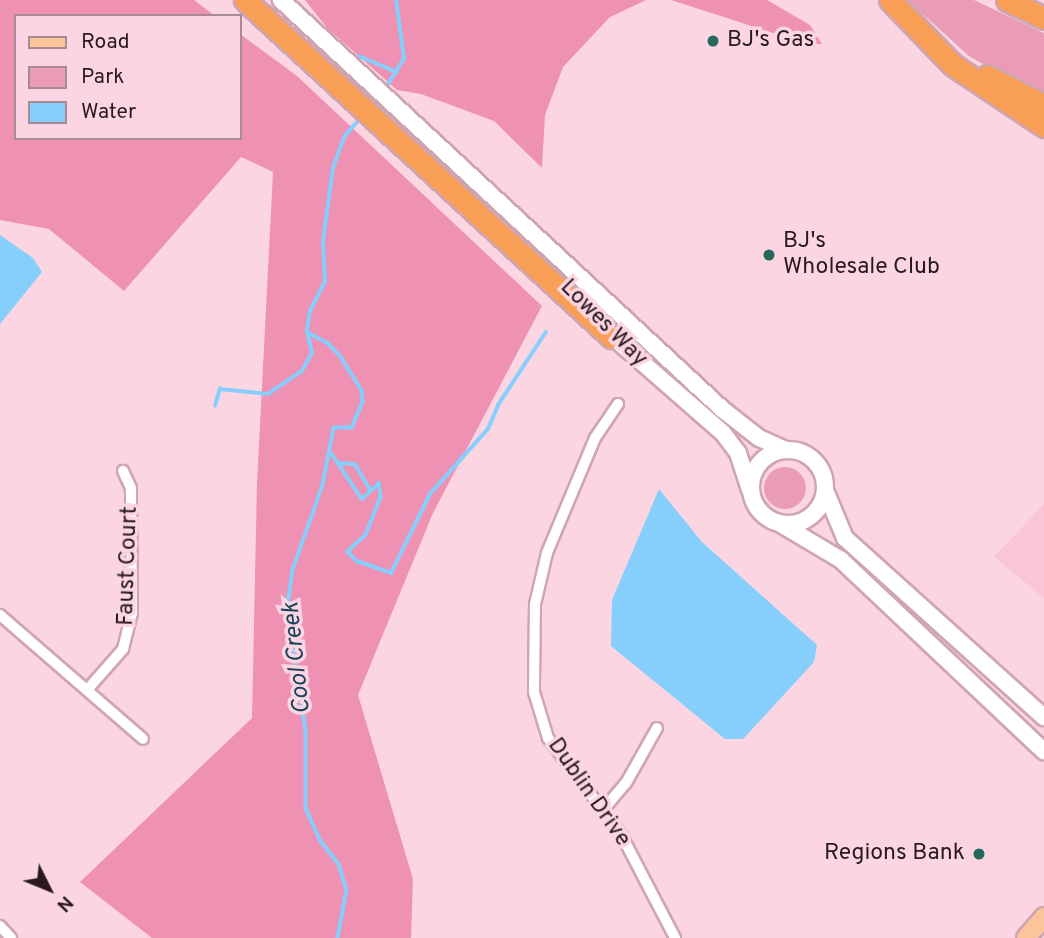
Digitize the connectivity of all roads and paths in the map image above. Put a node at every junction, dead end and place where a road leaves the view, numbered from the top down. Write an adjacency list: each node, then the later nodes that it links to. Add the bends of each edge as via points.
1 (245, 0): 7 (highway)
2 (281, 0): 7 (street, Lowes Way)
3 (890, 0): 9 (highway, via 953,65)
4 (898, 0): 8 (highway, via 963,60)
5 (1007, 0): 6 (highway)
6 (1044, 18)
7 (313, 48): 10 (street, Lowes Way); 11 (highway, via 434,177)
8 (1044, 105)
9 (1044, 126)
10 (448, 160): 11 (street, Lowes Way); 13 (street, Lowes Way, via 722,409 759,438)
11 (612, 337): 15 (street, Lowes Way, via 723,433 738,453)
12 (618, 404): 24 (street, Dublin Drive, via 595,438 547,553 534,604 534,692 548,738)
13 (786, 450): 15 (street, via 760,462); 16 (street, Lowes Way, via 814,461)
14 (123, 471): 19 (street, Faust Court, via 131,488 132,613 123,649)
15 (750, 490): 17 (street, Lowes Way, via 759,512)
16 (825, 490): 17 (street, via 813,514 796,523); 20 (street, Lowes Way, via 845,538)
17 (779, 523): 23 (street, Lowes Way, via 841,561)
18 (0, 615): 19 (street)
19 (87, 690): 22 (street)
20 (1044, 717)
21 (657, 728): 24 (street, via 626,783)
22 (143, 739)
23 (1044, 751)
24 (603, 810): 28 (street, Dublin Drive)
25 (1044, 916): 29 (main road)
26 (0, 926): 27 (street)
27 (11, 938)
28 (675, 938)
29 (1026, 938)

